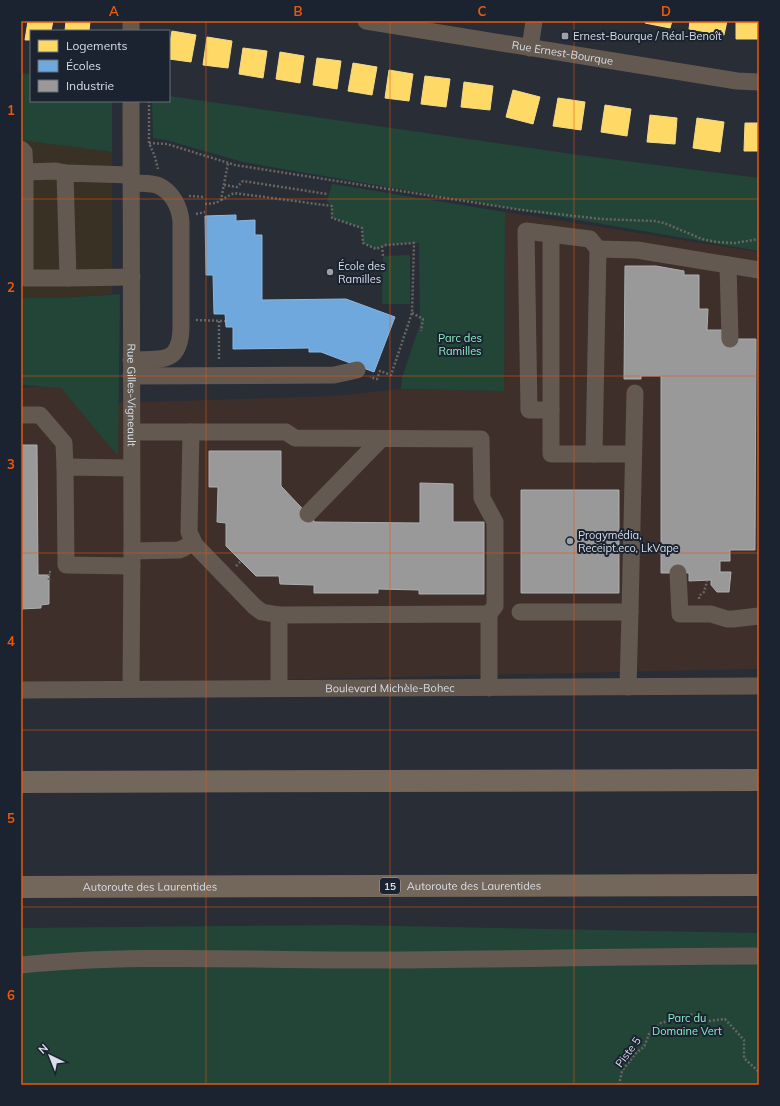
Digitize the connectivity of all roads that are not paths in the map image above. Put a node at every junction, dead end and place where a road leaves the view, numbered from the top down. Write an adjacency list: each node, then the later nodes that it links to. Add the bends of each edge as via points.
1 (366, 21): 3 (street, Rue Ernest-Bourque)
2 (534, 21): 3 (street)
3 (530, 48): 4 (street, Rue Ernest-Bourque, via 737,81)
4 (759, 82)
5 (130, 102): 9 (street, Rue Gilles-Vigneault)
6 (21, 149): 7 (street, via 24,152)
7 (25, 172): 8 (street); 15 (street, via 25,278)
8 (65, 173): 9 (street); 15 (street)
9 (131, 179): 14 (street, Rue Gilles-Vigneault); 17 (street, via 158,186 170,195 178,208 181,222 181,340 173,355)
10 (551, 234): 11 (street, via 590,239); 20 (street); 20 (street, via 526,231 529,410)
11 (598, 249): 12 (street, via 637,250); 25 (street)
12 (728, 265): 13 (street); 16 (street)
13 (759, 270)
14 (132, 277): 15 (street); 17 (street, Rue Gilles-Vigneault)
15 (68, 278)
16 (730, 339)
17 (131, 368): 18 (street, via 334,375); 22 (street, Rue Gilles-Vigneault)
18 (356, 370)
19 (634, 394): 26 (street)
20 (551, 410): 25 (street, via 551,454)
21 (21, 415): 27 (street, via 40,415 64,443)
22 (132, 432): 23 (street); 28 (street, Rue Gilles-Vigneault)
23 (191, 432): 24 (street, via 286,432 295,438); 30 (street, via 189,532)
24 (381, 438): 29 (street); 35 (street, via 481,440 482,498 495,522 495,606)
25 (594, 454): 26 (street)
26 (633, 454): 34 (street)
27 (65, 468): 28 (street); 31 (street, via 66,566)
28 (131, 468): 31 (street, Rue Gilles-Vigneault)
29 (308, 514)
30 (193, 542): 31 (street, via 178,550); 36 (street, via 255,607 262,612)
31 (132, 559): 42 (street, Rue Gilles-Vigneault)
32 (678, 573): 37 (street, via 680,614 711,614 727,619)
33 (520, 612): 34 (street)
34 (630, 612): 39 (street)
35 (489, 614): 36 (street); 41 (street)
36 (279, 615): 40 (street)
37 (759, 616)
38 (759, 686): 39 (street, Boulevard Michèle-Bohec)
39 (628, 687): 41 (street, Boulevard Michèle-Bohec)
40 (278, 688): 41 (street, Boulevard Michèle-Bohec); 42 (street, Boulevard Michèle-Bohec)
41 (489, 688)
42 (131, 689): 43 (street, Boulevard Michèle-Bohec)
43 (21, 690)
44 (759, 780): 45 (highway)
45 (21, 782)
46 (759, 885): 47 (highway, Autoroute des Laurentides / 15)
47 (21, 887)
48 (759, 956): 49 (street, via 430,960 185,958)
49 (21, 965)

